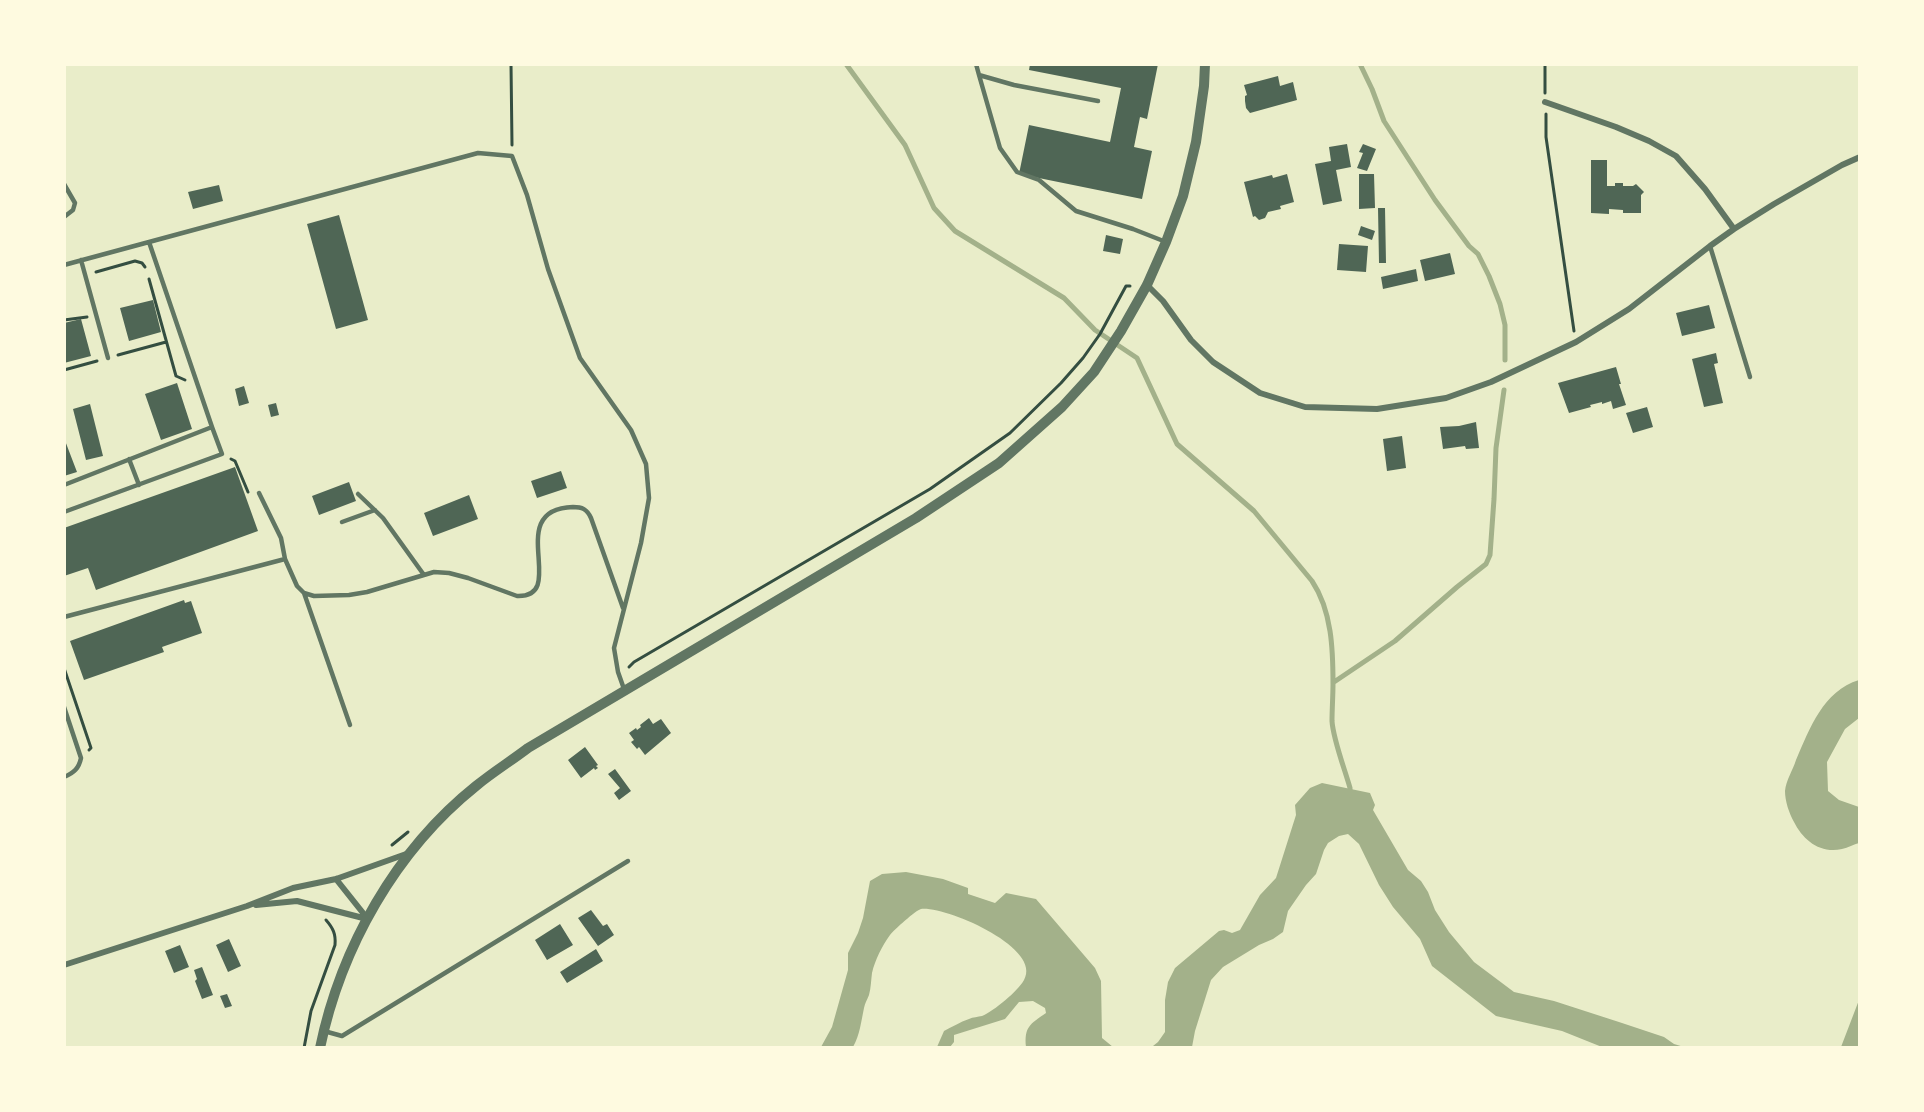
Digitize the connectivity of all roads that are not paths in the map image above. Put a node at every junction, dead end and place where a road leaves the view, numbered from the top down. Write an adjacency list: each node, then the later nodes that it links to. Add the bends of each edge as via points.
1 (976, 64): 3 (lane)
2 (1205, 64): 11 (street, via 1197,142)
3 (979, 75): 4 (lane); 11 (lane, via 1000,148 1017,172 1038,180 1076,211)
4 (1098, 101)
5 (1545, 102): 9 (street, via 1616,127 1677,156)
6 (1860, 157): 9 (street)
7 (64, 184): 8 (lane, via 75,203)
8 (64, 217)
9 (1734, 229): 12 (street)
10 (149, 242): 13 (lane); 18 (lane); 30 (lane, via 478,153 512,156 580,358 631,430 646,464 649,498)
11 (1166, 242): 15 (street)
12 (1710, 246): 15 (street, via 1629,309 1576,342 1491,382 1446,398 1377,409 1305,407 1260,393 1213,362); 17 (lane)
13 (81, 260): 14 (lane); 16 (lane)
14 (64, 265)
15 (1147, 285): 32 (street, via 1094,372 1062,407 999,463 916,518)
16 (108, 358)
17 (1750, 377)
18 (212, 427): 19 (lane); 21 (lane, via 222,454)
19 (129, 459): 20 (lane); 21 (lane)
20 (64, 485)
21 (139, 485): 25 (lane)
22 (259, 493): 27 (lane, via 281,538)
23 (358, 494): 24 (lane)
24 (375, 510): 26 (lane); 28 (lane)
25 (64, 512)
26 (342, 522)
27 (285, 559): 29 (lane); 31 (lane)
28 (424, 575): 29 (lane, via 349,595); 30 (lane, via 449,573 518,596 528,595 540,577 536,544 541,522 557,510 582,508 591,518)
29 (303, 593): 34 (lane)
30 (624, 610): 32 (lane, via 614,648)
31 (64, 617)
32 (625, 690): 36 (street, via 528,748 476,786)
33 (64, 707): 35 (lane, via 81,758 76,770)
34 (350, 725)
35 (64, 777)
36 (410, 853): 38 (street); 40 (street)
37 (628, 861): 42 (lane, via 342,1036)
38 (336, 879): 39 (street, via 293,888); 40 (street)
39 (247, 906): 40 (street, via 297,902); 41 (street)
40 (367, 919): 42 (street)
41 (64, 965)
42 (323, 1031): 43 (street)
43 (320, 1047)

